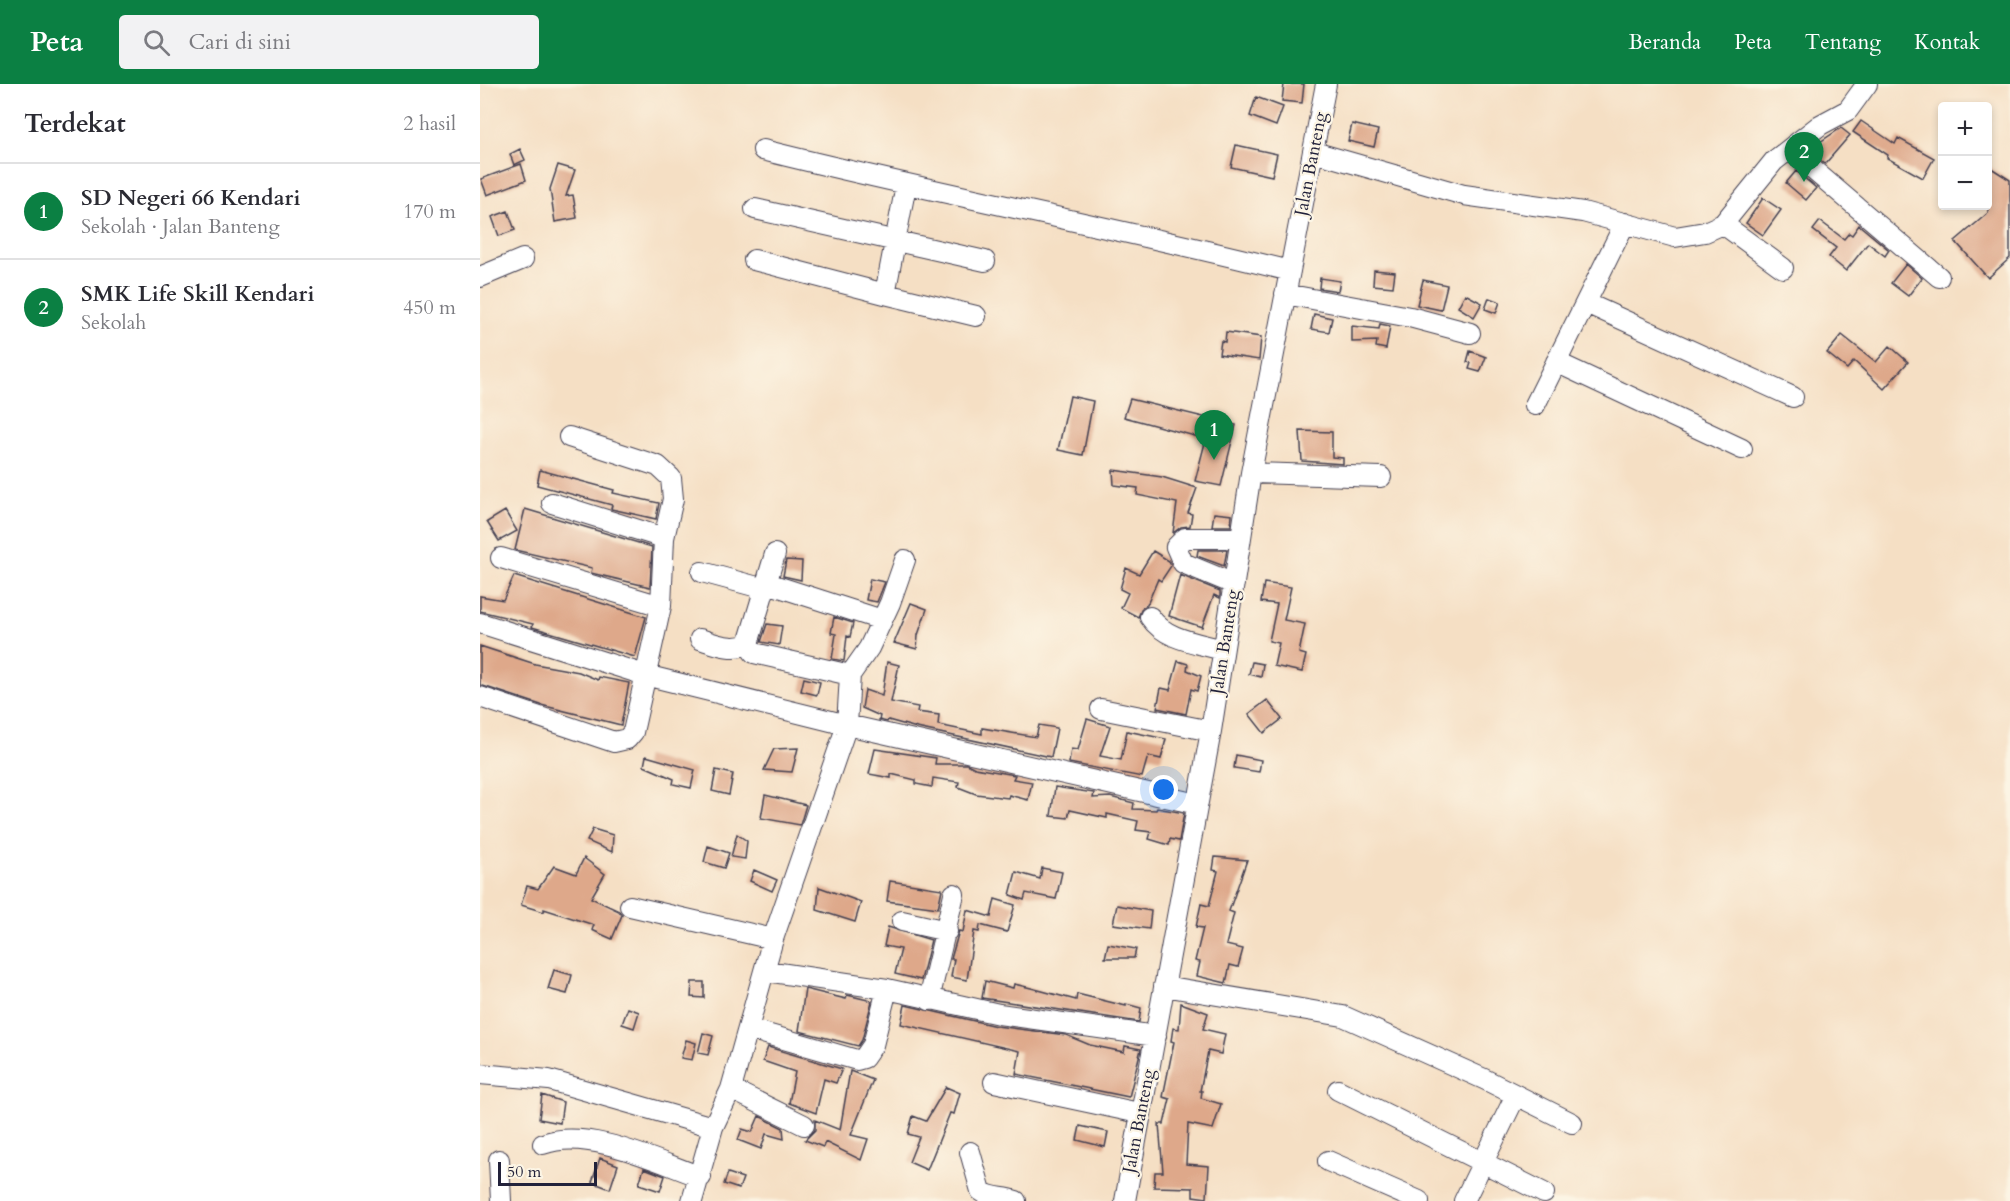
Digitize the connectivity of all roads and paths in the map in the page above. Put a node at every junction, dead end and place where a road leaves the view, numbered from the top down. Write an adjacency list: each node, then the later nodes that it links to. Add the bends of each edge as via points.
1 (1326, 84): 5 (street, Jalan Banteng)
2 (1867, 84): 4 (street, via 1854,105 1820,125)
3 (763, 150): 6 (street)
4 (1790, 150): 9 (street, via 1774,161); 16 (street)
5 (1314, 152): 8 (street, via 1464,195 1583,212); 15 (street, Jalan Banteng)
6 (906, 185): 10 (street); 15 (street)
7 (755, 209): 10 (street)
8 (1625, 223): 9 (street, via 1675,237 1705,232); 20 (street)
9 (1723, 224): 14 (street)
10 (895, 241): 13 (street); 18 (street)
11 (523, 259): 17 (street)
12 (754, 260): 18 (street)
13 (985, 261)
14 (1783, 268)
15 (1290, 271): 19 (street, Jalan Banteng)
16 (1938, 277)
17 (480, 278)
18 (885, 294): 21 (street)
19 (1285, 294): 22 (street, via 1400,315); 28 (street, Jalan Banteng)
20 (1586, 303): 23 (street); 24 (street)
21 (976, 316)
22 (1470, 333)
23 (1556, 362): 25 (street); 27 (street)
24 (1793, 397)
25 (1535, 405)
26 (569, 437): 31 (street, via 658,466 668,473 673,499)
27 (1742, 449)
28 (1251, 473): 29 (street); 32 (street, Jalan Banteng)
29 (1381, 477)
30 (552, 503): 31 (street)
31 (664, 538): 39 (street)
32 (1241, 538): 37 (street, Jalan Banteng); 37 (street, via 1185,538 1176,547 1183,563)
33 (775, 554): 38 (street)
34 (501, 558): 39 (street)
35 (905, 560): 41 (street)
36 (702, 572): 38 (street)
37 (1234, 584): 45 (street, Jalan Banteng)
38 (766, 586): 41 (street); 44 (street)
39 (661, 606): 46 (street)
40 (1150, 617): 45 (street, via 1168,634)
41 (882, 620): 47 (street)
42 (480, 623): 46 (street)
43 (700, 639): 44 (street, via 729,648)
44 (748, 644): 47 (street, via 754,653)
45 (1223, 650): 51 (street, Jalan Banteng)
46 (645, 675): 48 (street, via 633,732 621,742); 50 (street)
47 (850, 675): 50 (street)
48 (480, 697)
49 (1101, 709): 51 (street)
50 (847, 725): 52 (street); 57 (street)
51 (1211, 731): 52 (street, Jalan Banteng)
52 (1197, 804): 59 (street, Jalan Banteng)
53 (954, 894): 56 (street)
54 (630, 906): 57 (street)
55 (902, 921): 56 (street)
56 (947, 931): 61 (street)
57 (773, 939): 58 (street)
58 (766, 971): 60 (street); 62 (street)
59 (1164, 986): 63 (street, Jalan Banteng); 68 (street, via 1343,1016)
60 (887, 989): 61 (street); 62 (street, via 873,1045 864,1058)
61 (929, 1000): 63 (street)
62 (749, 1029): 66 (street)
63 (1156, 1036): 69 (street, Jalan Banteng)
64 (480, 1074): 72 (street, via 549,1080)
65 (994, 1082): 69 (street)
66 (731, 1089): 71 (street); 72 (street)
67 (1338, 1090): 77 (street)
68 (1516, 1095): 70 (street); 77 (street)
69 (1139, 1113): 83 (street, Jalan Banteng)
70 (1572, 1123)
71 (804, 1125)
72 (714, 1127): 78 (street)
73 (543, 1144): 78 (street, via 565,1139 590,1141)
74 (970, 1152): 82 (street, via 981,1191)
75 (500, 1160): 80 (street)
76 (1328, 1161): 84 (street)
77 (1483, 1162): 79 (street); 85 (street)
78 (701, 1177): 81 (street)
79 (1544, 1193)
80 (501, 1201)
81 (692, 1201)
82 (1016, 1201)
83 (1125, 1201)
84 (1419, 1201)
85 (1464, 1201)

